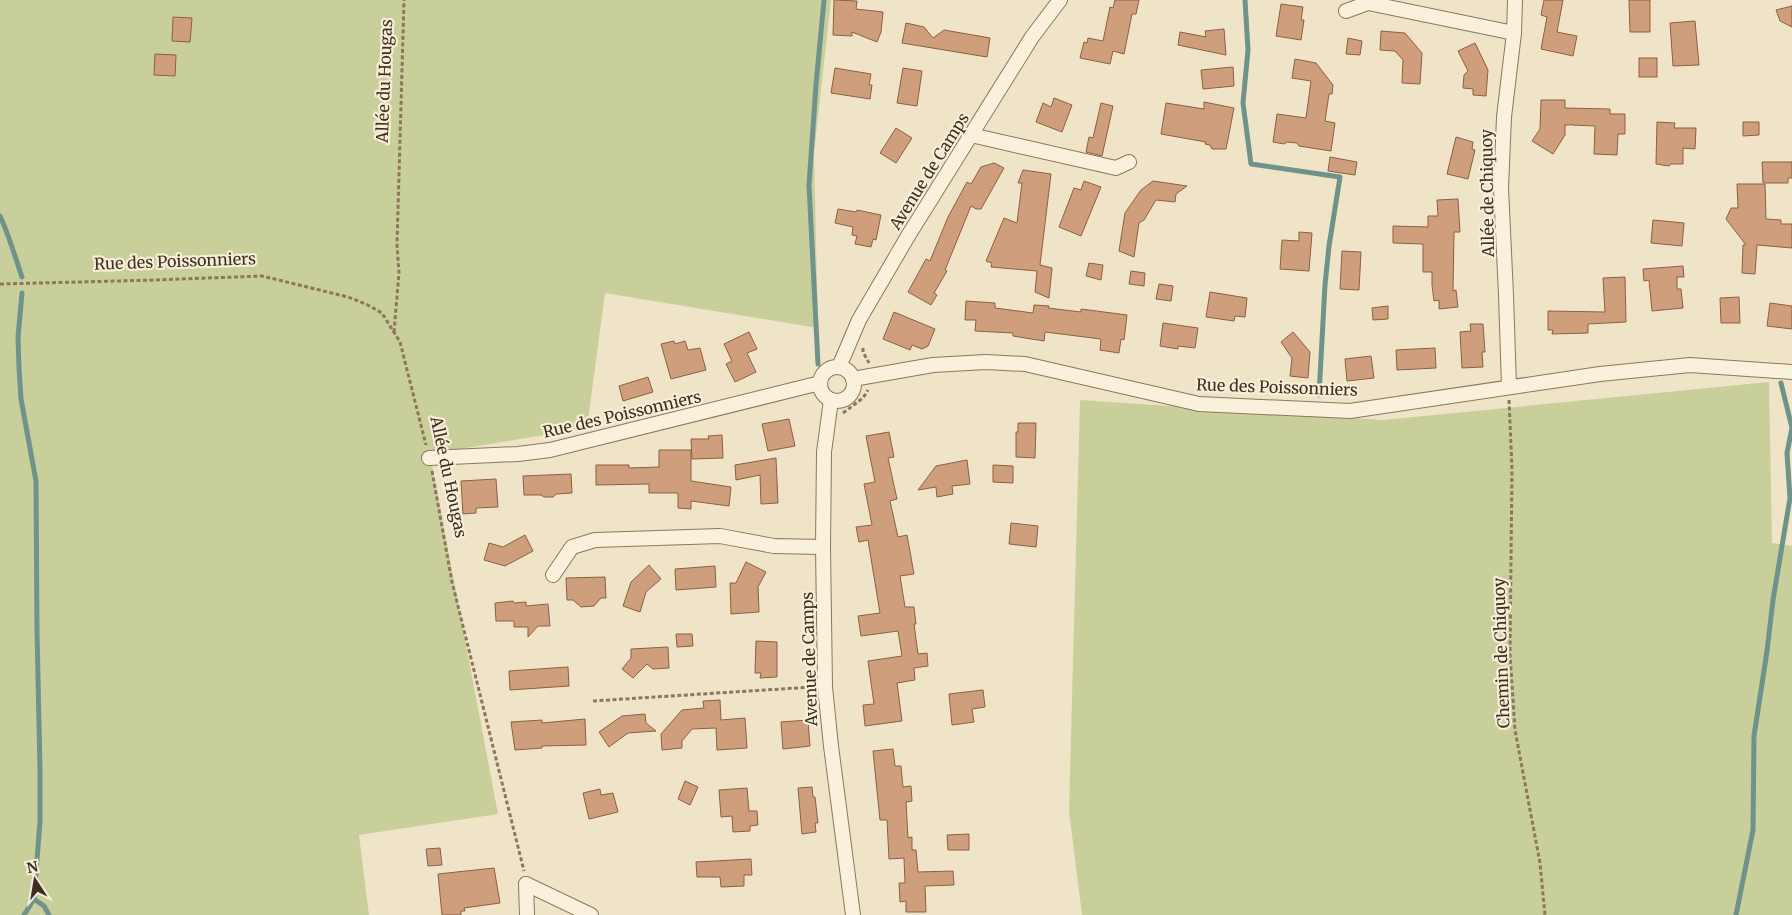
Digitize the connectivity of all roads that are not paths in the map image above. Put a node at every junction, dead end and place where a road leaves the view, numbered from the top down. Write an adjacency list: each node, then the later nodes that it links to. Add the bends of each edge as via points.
1 (1060, 0): 5 (street, Avenue de Camps, via 1032,37)
2 (1515, 0): 4 (street, Allée de Chiquoy)
3 (1346, 11): 4 (street, via 1368,3)
4 (1514, 33): 11 (street, Allée de Chiquoy, via 1504,117 1501,188)
5 (971, 135): 6 (street, via 1116,168); 7 (street, Avenue de Camps, via 859,320)
6 (1129, 162)
7 (839, 367): 9 (street, via 849,372); 10 (street, via 823,373)
8 (1792, 372): 11 (street, Rue des Poissonniers, via 1690,365)
9 (853, 379): 11 (street, Rue des Poissonniers, via 933,365 1026,364 1199,404 1350,410); 12 (street, via 853,389 847,398)
10 (820, 384): 12 (street, via 823,394); 13 (street, Rue des Poissonniers, via 550,450)
11 (1509, 387)
12 (831, 400): 14 (street, Avenue de Camps, via 824,452)
13 (429, 458)
14 (823, 547): 15 (street, via 774,546 720,536 595,540 572,547); 18 (street, Avenue de Camps, via 825,687)
15 (553, 575)
16 (527, 915): 17 (street, via 526,884)
17 (591, 915)
18 (853, 915)

